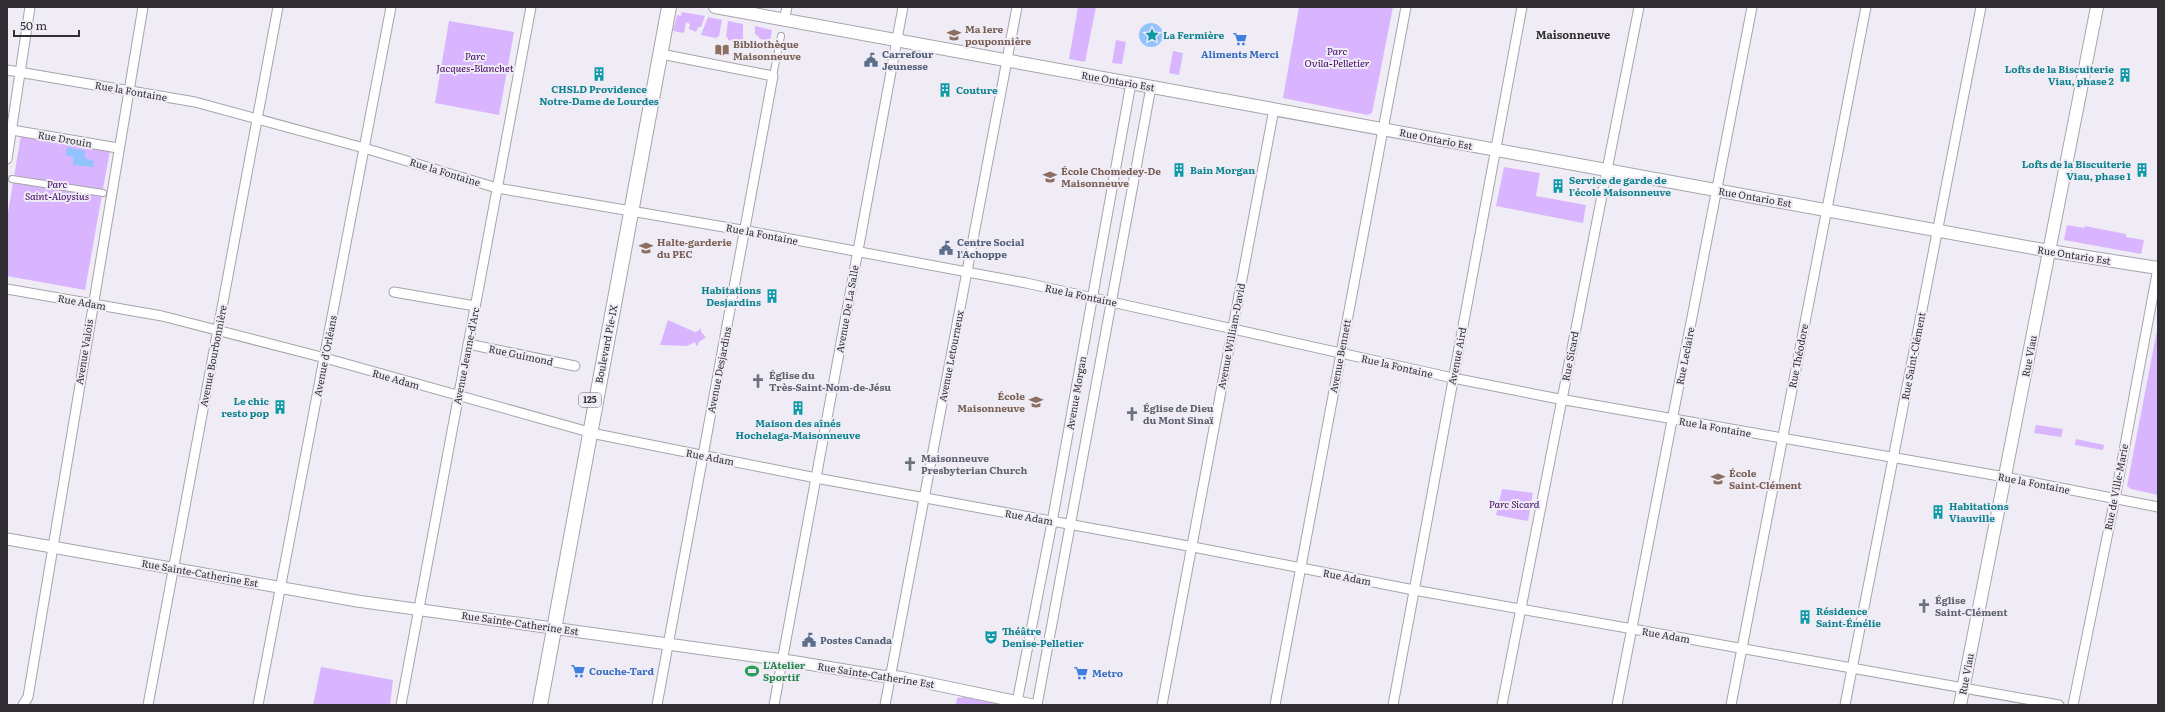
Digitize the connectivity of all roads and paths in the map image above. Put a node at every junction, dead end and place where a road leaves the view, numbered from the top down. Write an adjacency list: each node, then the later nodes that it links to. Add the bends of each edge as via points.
1 (30, 7): 25 (street)
2 (143, 7): 29 (street, Avenue Valois)
3 (278, 7): 31 (street, Avenue Bourbonnière)
4 (391, 7): 35 (street, Avenue d'Orléans)
5 (531, 7): 40 (street, Avenue Jeanne-d'Arc)
6 (661, 7): 43 (main road, Boulevard Pie-IX)
7 (669, 7): 22 (main road, Boulevard Pie-IX)
8 (715, 7): 19 (main road, Rue Ontario Est)
9 (786, 7): 19 (street)
10 (903, 7): 21 (street, Avenue De La Salle)
11 (1017, 7): 23 (street, Avenue Letourneux)
12 (1406, 7): 32 (street, Avenue Bennett)
13 (1522, 7): 36 (street, Avenue Aird)
14 (1639, 7): 38 (street, Rue Sicard)
15 (1752, 7): 41 (street, Rue Leclaire)
16 (1866, 7): 44 (street, Rue Théodore)
17 (1981, 7): 46 (street, Rue Saint-Clément)
18 (2097, 7): 47 (main road, Rue Viau)
19 (784, 20): 21 (main road, Rue Ontario Est)
20 (781, 36): 26 (street, Avenue Desjardins)
21 (897, 40): 23 (main road, Rue Ontario Est); 48 (street, Avenue De La Salle)
22 (661, 54): 26 (street); 43 (main road, Boulevard Pie-IX)
23 (1007, 60): 27 (main road, Rue Ontario Est); 50 (street, Avenue Letourneux)
24 (7, 70): 25 (street, Rue la Fontaine)
25 (20, 72): 29 (street, Rue la Fontaine); 33 (street)
26 (773, 76): 45 (street, Avenue Desjardins)
27 (1131, 83): 28 (main road, Rue Ontario Est); 53 (street, Avenue Morgan)
28 (1151, 87): 30 (main road, Rue Ontario Est); 54 (street, Avenue Morgan)
29 (129, 90): 31 (street, Rue la Fontaine, via 195,102); 34 (street, Avenue Valois)
30 (1274, 109): 32 (main road, Rue Ontario Est); 57 (street, Avenue William-David)
31 (258, 118): 35 (street, Rue la Fontaine); 58 (street, Avenue Bourbonnière)
32 (1384, 129): 36 (main road, Rue Ontario Est); 60 (street, Avenue Bennett)
33 (12, 130): 34 (street, Rue Drouin); 37 (street)
34 (118, 148): 55 (street, Avenue Valois)
35 (364, 148): 40 (street, Rue la Fontaine); 61 (street, Avenue d'Orléans)
36 (1496, 150): 38 (main road, Rue Ontario Est); 63 (street, Avenue Aird)
37 (7, 159)
38 (1606, 170): 41 (main road, Rue Ontario Est); 65 (street, Rue Sicard)
39 (12, 179): 42 (street)
40 (497, 188): 43 (street, Rue la Fontaine); 56 (street, Avenue Jeanne-d'Arc)
41 (1716, 190): 44 (main road, Rue Ontario Est); 66 (street, Rue Leclaire)
42 (103, 193)
43 (627, 210): 45 (street, Rue la Fontaine); 67 (main road, Boulevard Pie-IX); 67 (main road, Boulevard Pie-IX / 125, via 595,370)
44 (1826, 210): 46 (main road, Rue Ontario Est); 68 (street, Rue Théodore)
45 (744, 230): 48 (street, Rue la Fontaine); 69 (street, Avenue Desjardins)
46 (1938, 231): 47 (main road, Rue Ontario Est); 70 (street, Rue Saint-Clément)
47 (2049, 251): 49 (main road, Rue Ontario Est); 71 (main road, Rue Viau)
48 (857, 252): 50 (street, Rue la Fontaine); 72 (street, Avenue De La Salle)
49 (2158, 268): 74 (street, Rue de Ville-Marie)
50 (967, 272): 53 (street, Rue la Fontaine); 73 (street, Avenue Letourneux)
51 (7, 289): 55 (street, Rue Adam)
52 (394, 292): 56 (street)
53 (1094, 297): 54 (street, Rue la Fontaine); 76 (street, Avenue Morgan)
54 (1111, 301): 57 (street, Rue la Fontaine); 77 (street, Avenue Morgan)
55 (92, 304): 58 (street, Rue Adam, via 162,316); 79 (street, Avenue Valois)
56 (475, 306): 59 (street, Avenue Jeanne-d'Arc)
57 (1233, 329): 60 (street, Rue la Fontaine); 80 (street, Avenue William-David)
58 (217, 330): 61 (street, Rue Adam); 81 (street, Avenue Bourbonnière)
59 (468, 344): 62 (street, Rue Guimond); 64 (street, Avenue Jeanne-d'Arc)
60 (1341, 353): 63 (street, Rue la Fontaine); 82 (street, Avenue Bennett)
61 (325, 358): 64 (street, Rue Adam); 83 (street, Avenue d'Orléans)
62 (575, 366)
63 (1453, 378): 65 (street, Rue la Fontaine); 84 (street, Avenue Aird)
64 (458, 396): 67 (street, Rue Adam); 85 (street, Avenue Jeanne-d'Arc)
65 (1562, 399): 66 (street, Rue la Fontaine); 86 (street, Rue Sicard)
66 (1672, 420): 68 (street, Rue la Fontaine); 88 (street, Rue Leclaire)
67 (587, 432): 69 (street, Rue Adam); 87 (main road, Boulevard Pie-IX); 87 (main road, Boulevard Pie-IX / 125, via 573,484)
68 (1783, 439): 70 (street, Rue la Fontaine); 90 (street, Rue Théodore)
69 (703, 455): 72 (street, Rue Adam); 89 (street, Avenue Desjardins)
70 (1892, 459): 71 (street, Rue la Fontaine); 92 (street, Rue Saint-Clément)
71 (2005, 477): 74 (street, Rue la Fontaine); 94 (main road, Rue Viau)
72 (816, 478): 73 (street, Rue Adam); 91 (street, Avenue De La Salle)
73 (925, 498): 76 (street, Rue Adam); 93 (street, Avenue Letourneux)
74 (2114, 498): 75 (street, Rue la Fontaine); 116 (street, Rue de Ville-Marie)
75 (2158, 507)
76 (1053, 521): 77 (street, Rue Adam); 95 (street, Avenue Morgan)
77 (1070, 524): 80 (street, Rue Adam); 106 (street, Avenue Morgan)
78 (7, 540): 79 (street, Rue Sainte-Catherine Est)
79 (53, 547): 81 (street, Rue Sainte-Catherine Est); 96 (street, Avenue Valois, via 28,697)
80 (1192, 547): 82 (street, Rue Adam); 107 (street, Avenue William-David)
81 (173, 568): 83 (street, Rue Sainte-Catherine Est); 97 (street, Avenue Bourbonnière)
82 (1301, 569): 84 (street, Rue Adam); 108 (street, Avenue Bennett)
83 (280, 587): 85 (street, Rue Sainte-Catherine Est); 98 (street, Avenue d'Orléans)
84 (1414, 590): 86 (street, Rue Adam); 109 (street, Avenue Aird)
85 (418, 609): 87 (street, Rue Sainte-Catherine Est); 99 (street, Avenue Jeanne-d'Arc)
86 (1521, 610): 88 (street, Rue Adam); 110 (street, Rue Sicard)
87 (550, 627): 89 (street, Rue Sainte-Catherine Est); 100 (main road, Boulevard Pie-IX); 101 (main road, Boulevard Pie-IX)
88 (1632, 629): 90 (street, Rue Adam); 111 (street, Rue Leclaire)
89 (668, 644): 91 (street, Rue Sainte-Catherine Est); 102 (street, Avenue Desjardins)
90 (1742, 648): 92 (street, Rue Adam); 112 (street, Rue Théodore)
91 (782, 660): 93 (street, Rue Sainte-Catherine Est); 103 (street, Avenue De La Salle)
92 (1853, 667): 94 (street, Rue Adam); 113 (street, Rue Saint-Clément)
93 (891, 677): 95 (street, Rue Sainte-Catherine Est); 104 (street, Avenue Letourneux)
94 (1964, 688): 114 (main road, Rue Viau); 115 (street, Rue Adam)
95 (1017, 702): 105 (street, Rue Sainte-Catherine Est)
96 (23, 705)
97 (148, 705)
98 (258, 705)
99 (401, 705)
100 (532, 705)
101 (540, 705)
102 (657, 705)
103 (774, 705)
104 (885, 705)
105 (1033, 705)
106 (1037, 705)
107 (1162, 705)
108 (1275, 705)
109 (1393, 705)
110 (1502, 705)
111 (1617, 705)
112 (1731, 705)
113 (1845, 705)
114 (1960, 705)
115 (2059, 705)
116 (2073, 705)

